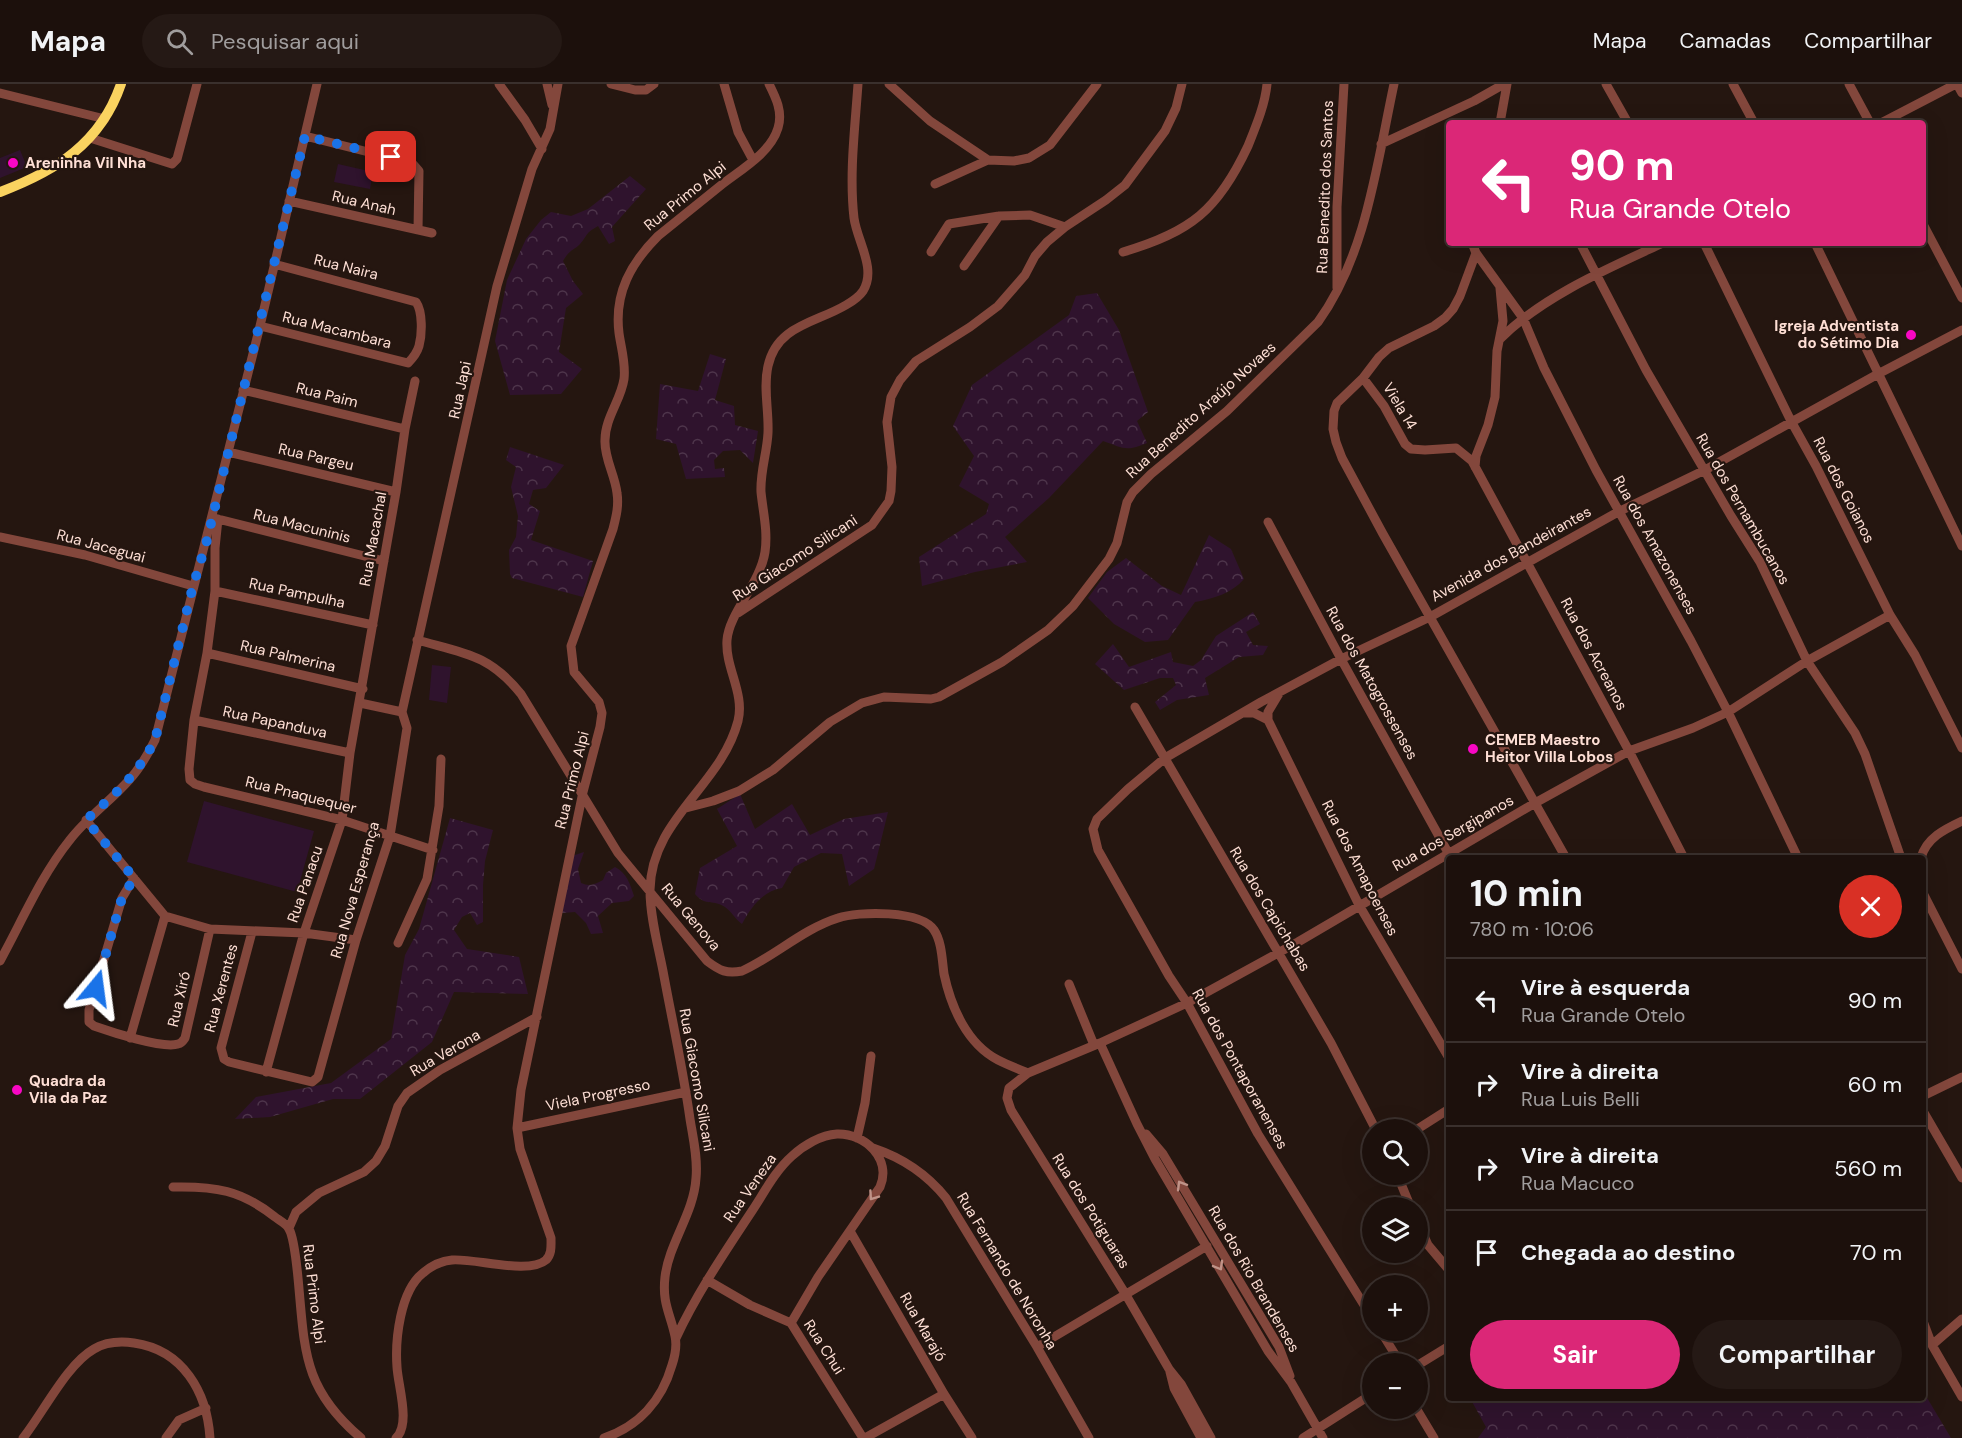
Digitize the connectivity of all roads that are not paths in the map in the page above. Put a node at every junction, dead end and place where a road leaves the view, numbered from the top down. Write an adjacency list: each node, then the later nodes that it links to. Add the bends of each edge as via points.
1 (121, 84): 26 (main road)
2 (197, 84): 33 (street, via 177,159 172,164)
3 (317, 84): 32 (street)
4 (499, 84): 35 (street)
5 (547, 84): 25 (street)
6 (558, 84): 25 (street, Rua Japi)
7 (611, 84): 8 (street, via 646,90)
8 (654, 84)
9 (724, 84): 36 (street, via 738,132)
10 (770, 84): 36 (street, Rua Primo Alpi, via 778,103 778,128 771,143)
11 (858, 84): 83 (street, via 853,201 868,276 856,299 791,330 772,353 766,378 768,427 761,490 766,546)
12 (890, 84): 37 (street, via 930,121)
13 (1096, 84): 37 (street, via 1050,145 1029,158)
14 (1182, 84): 42 (street, Rua Giacomo Silicani, via 1165,131 1138,170 1106,200)
15 (1267, 84): 52 (street, via 1253,135 1219,198 1187,226)
16 (1344, 84): 58 (street, Rua Benedito dos Santos)
17 (1394, 84): 34 (street, Rua Benedito Araújo Novaes)
18 (1505, 84): 27 (street); 34 (street)
19 (1606, 84): 28 (street)
20 (1733, 84): 29 (street)
21 (1849, 84): 30 (street)
22 (1957, 84): 24 (street); 31 (street)
23 (0, 93): 26 (street)
24 (1962, 93)
25 (553, 110): 35 (street, Rua Japi)
26 (105, 119): 33 (main road)
27 (1504, 120)
28 (1626, 120)
29 (1752, 120)
30 (1868, 120)
31 (1887, 120)
32 (305, 136): 40 (street); 43 (street, via 412,163 419,171)
33 (90, 138): 39 (main road, via 59,164)
34 (1381, 144): 58 (street, Rua Benedito Araújo Novaes, via 1360,235)
35 (542, 149): 91 (street, Rua Japi, via 502,264)
36 (753, 160): 109 (street, Rua Primo Alpi, via 645,248 628,273 619,299 624,379 604,439 617,491 617,513 571,646 574,672 599,702 602,713)
37 (988, 160): 38 (street)
38 (935, 184)
39 (0, 192)
40 (289, 201): 43 (street, Rua Anah); 54 (street)
41 (999, 216): 42 (street, via 1036,216); 51 (street, via 949,224); 55 (street)
42 (1065, 226): 86 (street, Rua Giacomo Silicani, via 1041,249 998,306 916,361 894,389 888,407 887,433 893,481 889,501 872,525)
43 (418, 230): 45 (street, Rua Anah)
44 (1926, 230): 59 (street)
45 (432, 233)
46 (1473, 246): 53 (street, Rua dos Amazonenses)
47 (1582, 246): 56 (street, Rua dos Pernambucanos)
48 (1657, 246): 56 (street)
49 (1705, 246): 69 (street, Rua dos Goianos)
50 (1816, 246): 65 (street)
51 (931, 252)
52 (1123, 252)
53 (1476, 252): 57 (street, Rua dos Amazonenses); 66 (street, via 1460,296 1445,318 1389,348)
54 (274, 264): 61 (street); 64 (street, Rua Naira, via 410,299 419,307 420,345)
55 (964, 266)
56 (1596, 274): 60 (street); 73 (street, Rua dos Pernambucanos)
57 (1500, 286): 60 (street, Rua dos Amazonenses); 63 (street, via 1504,312)
58 (1337, 292): 111 (street, Rua Benedito Araújo Novaes, via 1318,322 1227,411 1133,492 1109,559 1077,602 1048,630 1002,662 939,697 884,697 862,704 830,722 773,770 739,791)
59 (1962, 298)
60 (1523, 318): 63 (street); 75 (street, Rua dos Amazonenses, via 1549,378)
61 (260, 326): 64 (street, Rua Macambara); 68 (street)
62 (1962, 330): 65 (street, Avenida dos Bandeirantes)
63 (1500, 339): 72 (street, via 1492,412)
64 (408, 363)
65 (1878, 374): 69 (street, Avenida dos Bandeirantes); 78 (street)
66 (1364, 378): 72 (street, Viela 14, via 1411,449 1456,448); 89 (street, via 1343,396 1334,411 1334,435 1342,458)
67 (415, 381): 70 (street, Rua Macachal)
68 (243, 390): 70 (street, Rua Paim); 71 (street)
69 (1791, 421): 73 (street, Avenida dos Bandeirantes); 88 (street, Rua dos Goianos)
70 (405, 429): 74 (street, Rua Macachal)
71 (228, 452): 74 (street, Rua Pargeu); 76 (street)
72 (1475, 466): 82 (street, Rua dos Acreanos)
73 (1705, 470): 75 (street, Avenida dos Bandeirantes); 94 (street, Rua dos Pernambucanos, via 1760,562)
74 (396, 492): 81 (street, Rua Macachal)
75 (1618, 512): 82 (street, Avenida dos Bandeirantes); 100 (street, Rua dos Amazonenses)
76 (215, 518): 81 (street, Rua Macuninis); 84 (street); 85 (street)
77 (1268, 522): 93 (street, Rua dos Matogrossenses)
78 (1959, 534): 80 (street)
79 (0, 537): 84 (street, Rua Jaceguai, via 85,555)
80 (1962, 546)
81 (384, 561): 90 (street, Rua Macachal)
82 (1527, 562): 89 (street, Avenida dos Bandeirantes); 105 (street, Rua dos Acreanos)
83 (755, 580): 86 (street); 87 (street)
84 (193, 586): 112 (street, via 155,740 130,780)
85 (215, 591): 90 (street, Rua Pampulha); 92 (street)
86 (771, 593): 87 (street, Rua Giacomo Silicani)
87 (736, 615): 111 (street, Rua Giacomo Silicani, via 727,634 727,645 740,715 721,761)
88 (1890, 615): 94 (street, Rua dos Sergipanos); 104 (street, Rua dos Goianos)
89 (1430, 617): 93 (street, Avenida dos Bandeirantes); 110 (street)
90 (373, 625): 95 (street, Rua Macachal)
91 (417, 640): 99 (street, Rua Nova Esperança); 109 (street, Rua Genova, via 482,659 496,667 521,694)
92 (207, 653): 95 (street, Rua Palmerina); 102 (street)
93 (1341, 659): 96 (street, Avenida dos Bandeirantes); 118 (street, Rua dos Matogrossenses)
94 (1807, 661): 100 (street, Rua dos Sergipanos); 123 (street, Rua dos Pernambucanos, via 1865,754)
95 (363, 689): 97 (street, Rua Macachal)
96 (1280, 691): 101 (street, Avenida dos Bandeirantes); 103 (street, via 1268,712)
97 (360, 703): 99 (street); 106 (street, Rua Panacu)
98 (1135, 707): 107 (street, Rua dos Capichabas)
99 (402, 712): 116 (street, Rua Nova Esperança, via 407,728)
100 (1728, 712): 105 (street, Rua dos Sergipanos); 122 (street, Rua dos Amazonenses)
101 (1242, 713): 103 (street, via 1254,713); 107 (street, Avenida dos Bandeirantes)
102 (194, 720): 106 (street, Rua Papanduva); 113 (street, Rua Pnaquequer, via 189,769 190,780 195,784)
103 (1268, 720): 129 (street, Rua dos Amapoenses)
104 (1962, 748)
105 (1629, 751): 110 (street, Rua dos Sergipanos); 121 (street, Rua dos Acreanos)
106 (350, 753): 113 (street, Rua Panacu)
107 (1165, 758): 115 (street, Avenida dos Bandeirantes, via 1106,810); 136 (street, Rua dos Capichabas)
108 (441, 759): 117 (street)
109 (583, 792): 127 (street, Rua Genova, via 618,853); 141 (street, Rua Primo Alpi)
110 (1535, 802): 119 (street, Rua dos Sergipanos); 120 (street)
111 (686, 808): 127 (street, Rua Giacomo Silicani, via 671,824 661,844)
112 (86, 820): 126 (street); 137 (street, via 51,868)
113 (342, 820): 116 (street, Rua Pnaquequer); 133 (street, Rua Panacu)
114 (1962, 821): 124 (street, via 1935,836)
115 (1093, 829): 140 (street, Rua dos Pontaporanenses, via 1098,850)
116 (390, 836): 117 (street, Rua Pnaquequer); 134 (street, Rua Nova Esperança)
117 (433, 850): 135 (street, via 427,879)
118 (1448, 855)
119 (1451, 855)
120 (1564, 855)
121 (1682, 855)
122 (1797, 855)
123 (1898, 855)
124 (1922, 855)
125 (1446, 858): 129 (street, Rua dos Sergipanos)
126 (134, 878): 130 (street); 142 (street, Rua Xiró, via 122,898 88,1017 94,1026)
127 (650, 892): 147 (street, Rua Genova, via 708,961 719,971 730,973 754,966 817,926 839,917 863,914 924,921 939,941 949,996 974,1041 998,1060); 150 (street, Rua Giacomo Silicani)
128 (1926, 899): 138 (street)
129 (1359, 904): 136 (street, Rua dos Sergipanos); 144 (street, Rua dos Amapoenses)
130 (165, 916): 131 (street); 142 (street)
131 (210, 929): 132 (street); 142 (street, Rua Xiró, via 185,1038 172,1044)
132 (252, 932): 133 (street); 146 (street, Rua Xerentes, via 221,1048 229,1062)
133 (304, 933): 134 (street); 146 (street, Rua Panacu)
134 (356, 940): 148 (street, Rua Nova Esperança)
135 (398, 943)
136 (1278, 953): 140 (street, Rua dos Sergipanos); 154 (street, Rua dos Capichabas)
137 (0, 961)
138 (1962, 969)
139 (1069, 984): 143 (street)
140 (1187, 1003): 143 (street, Rua dos Sergipanos); 169 (street, Rua dos Pontaporanenses, via 1258,1134)
141 (537, 1017): 157 (street, Rua Primo Alpi); 162 (street, Rua Verona, via 407,1093 376,1161 364,1172 313,1197 296,1212)
142 (130, 1038)
143 (1097, 1044): 147 (street, Rua dos Sergipanos); 156 (street)
144 (1446, 1053)
145 (871, 1056): 158 (street)
146 (266, 1072): 148 (street, Rua Xerentes, via 308,1083)
147 (1028, 1073): 168 (street, Rua dos Potiguaras, via 1009,1088 1011,1110)
148 (318, 1077)
149 (1962, 1077): 151 (street)
150 (686, 1092): 157 (street, Viela Progresso); 173 (street, Rua Giacomo Silicani, via 696,1178 693,1196 669,1256 664,1300)
151 (1926, 1095)
152 (1446, 1111): 155 (street)
153 (1926, 1116): 160 (street)
154 (1370, 1119)
155 (1428, 1122)
156 (1137, 1124): 165 (street, Rua dos Rio Brandenses); 179 (street, Rua dos Rio Brandenses, one-way to 156, via 1279,1347 1163,1154)
157 (517, 1128): 190 (street, Rua Primo Alpi, via 522,1160 552,1250 538,1265 450,1260 421,1274 402,1312 397,1343 403,1428)
158 (857, 1138): 159 (street, Rua Veneza); 167 (street, Rua Veneza, via 834,1134 791,1156)
159 (872, 1147): 163 (street, one-way to 163, via 881,1158 883,1179); 175 (street, Rua Fernando de Noronha, via 895,1155 933,1182)
160 (1962, 1178)
161 (173, 1187): 162 (street, Rua Primo Alpi, via 206,1186 235,1193 260,1205)
162 (289, 1228): 189 (street, Rua Primo Alpi, via 306,1355 315,1384 341,1421)
163 (850, 1230): 171 (street); 180 (street, Rua Marajó)
164 (1428, 1245): 166 (street)
165 (1207, 1246): 168 (street); 179 (street, Rua dos Rio Brandenses, one-way to 179, via 1268,1351)
166 (1446, 1266)
167 (707, 1280): 171 (street, Rua Chui); 173 (street, Rua Veneza)
168 (1126, 1295): 175 (street); 178 (street, Rua dos Potiguaras)
169 (1362, 1302)
170 (1962, 1319): 174 (street)
171 (791, 1323): 192 (street, Rua Chui)
172 (1926, 1329): 174 (street)
173 (676, 1338): 191 (street, Rua Giacomo Silicani, via 670,1373 657,1399 630,1426)
174 (1932, 1345): 181 (street)
175 (1036, 1347): 194 (street, Rua Fernando de Noronha)
176 (1446, 1348): 177 (street)
177 (1428, 1359)
178 (1169, 1369): 195 (street, Rua dos Potiguaras, via 1174,1388); 196 (street, Rua dos Potiguaras)
179 (1292, 1382): 185 (street)
180 (944, 1394): 192 (street); 193 (street, Rua Marajó)
181 (1962, 1397)
182 (1362, 1402): 185 (street)
183 (206, 1408): 186 (street, via 191,1378 163,1352 144,1345 109,1343 81,1359); 187 (street, via 179,1420); 188 (street)
184 (1423, 1419): 198 (street)
185 (1321, 1434): 197 (street)
186 (23, 1438)
187 (166, 1438)
188 (210, 1438)
189 (361, 1438)
190 (396, 1438)
191 (604, 1438)
192 (864, 1438)
193 (972, 1438)
194 (1089, 1438)
195 (1201, 1438)
196 (1211, 1438)
197 (1304, 1438)
198 (1434, 1438)

